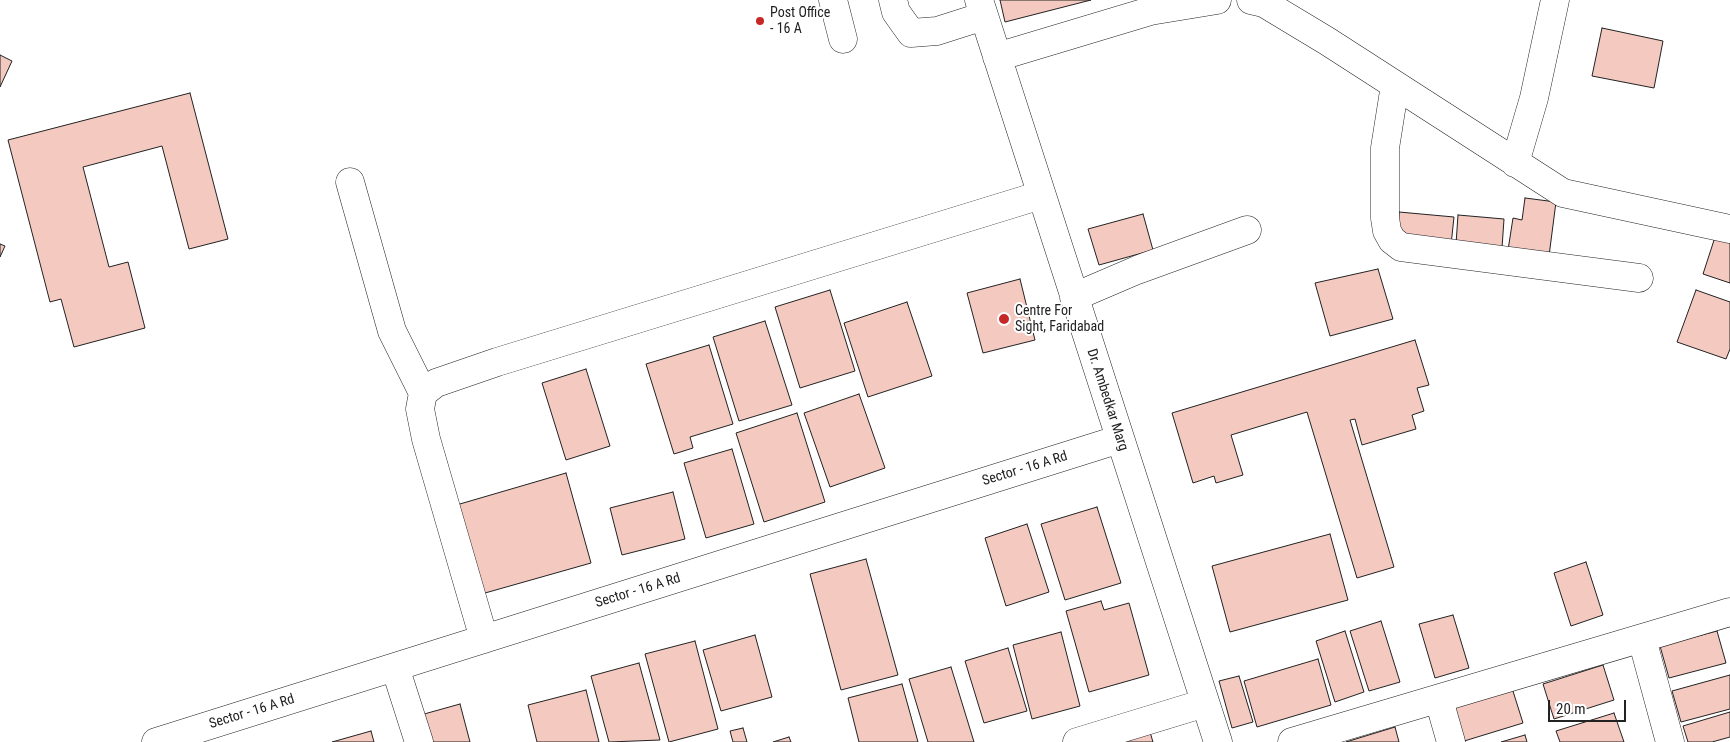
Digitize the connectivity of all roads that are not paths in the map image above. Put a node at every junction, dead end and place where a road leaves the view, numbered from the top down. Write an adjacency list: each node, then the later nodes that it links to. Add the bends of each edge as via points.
1 (833, 0): 7 (street)
2 (893, 0): 6 (street, via 896,12 911,33 936,31)
3 (1217, 0): 8 (street, via 1150,11)
4 (1251, 0): 9 (street, via 1264,3)
5 (1555, 0): 10 (street, via 1534,98)
6 (981, 8): 8 (street, Dr. Ambedkar Marg)
7 (844, 39)
8 (997, 57): 12 (street, Dr. Ambedkar Marg)
9 (1395, 85): 10 (street); 15 (street, via 1385,148 1385,218 1392,240 1401,246)
10 (1515, 162): 13 (street, via 1563,193)
11 (350, 182): 17 (street, via 392,331)
12 (1041, 195): 16 (street, Dr. Ambedkar Marg); 17 (street, via 498,362 436,384)
13 (1730, 229)
14 (1247, 230): 16 (street)
15 (1639, 278)
16 (1074, 297): 18 (street, Dr. Ambedkar Marg)
17 (423, 394): 20 (street, via 420,409 426,440)
18 (1120, 439): 20 (street, Sector - 16 A Rd); 24 (street, Dr. Ambedkar Marg)
19 (1730, 612): 21 (street)
20 (484, 639): 22 (street, Sector - 16 A Rd)
21 (1642, 639): 23 (street); 32 (street)
22 (395, 667): 25 (street, Sector - 16 A Rd); 27 (street)
23 (1439, 700): 30 (street); 31 (street)
24 (1205, 703): 28 (street); 29 (street, Dr. Ambedkar Marg)
25 (208, 734): 26 (street, Sector - 16 A Rd)
26 (156, 742)
27 (419, 742)
28 (1076, 742)
29 (1218, 742)
30 (1292, 742)
31 (1451, 742)
32 (1670, 742)

